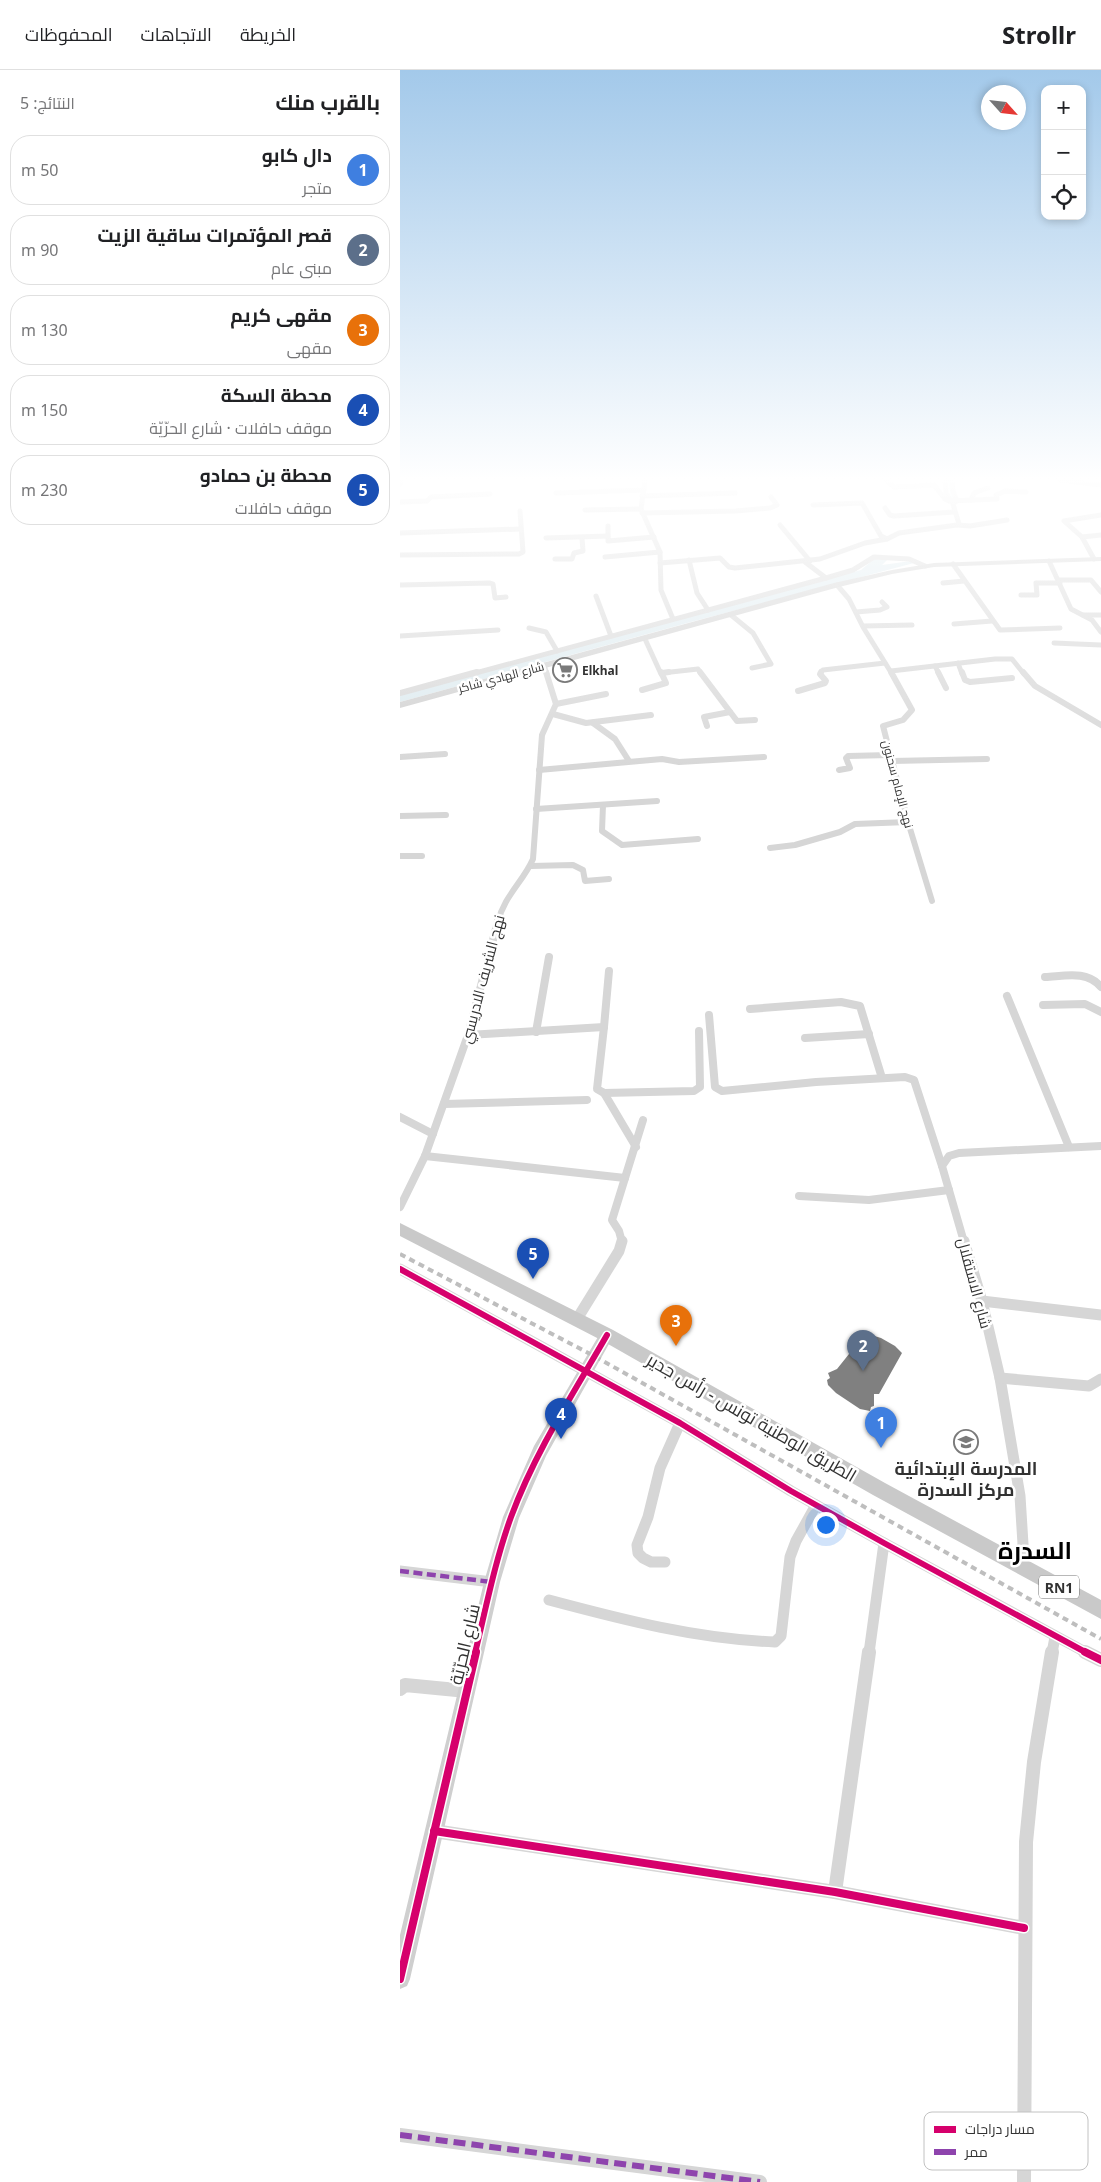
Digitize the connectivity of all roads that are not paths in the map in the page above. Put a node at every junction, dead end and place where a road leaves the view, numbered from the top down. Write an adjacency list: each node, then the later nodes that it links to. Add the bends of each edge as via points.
1 (661, 579): 21 (street, via 664,600)
2 (695, 579): 16 (street, via 700,599)
3 (824, 579): 16 (street)
4 (866, 579): 10 (main road, شارع الهادي شاكر)
5 (1058, 579): 7 (street)
6 (964, 581): 8 (street); 22 (street)
7 (1060, 582): 11 (street, via 1091,580); 13 (street, via 1036,583 1037,595); 19 (street, via 1071,609)
8 (943, 583)
9 (400, 585): 14 (street, via 490,583 496,598)
10 (837, 585): 17 (street, نهج الإمام سحنون, via 846,592); 18 (main road, شارع الهادي شاكر)
11 (1101, 592)
12 (596, 596): 31 (street)
13 (1021, 596)
14 (506, 597)
15 (882, 602): 17 (street, via 887,607)
16 (708, 610): 21 (street)
17 (856, 612): 25 (street, نهج الإمام سحنون)
18 (731, 614): 32 (main road, شارع الهادي شاكر); 40 (street, via 751,631 772,664)
19 (1081, 615): 20 (street); 29 (street, via 1092,620)
20 (1101, 615)
21 (673, 619): 31 (street)
22 (992, 621): 23 (street); 27 (street, via 1003,630)
23 (954, 624)
24 (912, 625): 25 (street)
25 (862, 626): 36 (street, نهج الإمام سحنون)
26 (529, 628): 35 (street, via 546,632)
27 (1060, 628)
28 (498, 630): 30 (street)
29 (1101, 632)
30 (400, 636)
31 (611, 636): 35 (street)
32 (645, 638): 38 (main road, شارع الهادي شاكر); 42 (street)
33 (1054, 643): 34 (street)
34 (1101, 645)
35 (557, 651): 47 (street)
36 (885, 663): 41 (street, نهج الإمام سحنون); 46 (street, via 823,670 820,674 825,683)
37 (958, 663): 39 (street); 43 (street, via 970,682); 56 (street, via 1012,659 1035,686)
38 (544, 665): 49 (street); 50 (main road, شارع الهادي شاكر)
39 (935, 666): 41 (street); 44 (street)
40 (752, 668)
41 (891, 671): 61 (street, نهج الإمام سحنون, via 912,710 903,720 883,726)
42 (662, 673): 45 (street, via 665,684); 51 (street, via 700,670)
43 (1012, 678)
44 (946, 688)
45 (642, 690)
46 (798, 691)
47 (400, 693)
48 (606, 694): 49 (street)
49 (556, 704): 52 (street)
50 (400, 705)
51 (730, 712): 54 (street, via 738,722); 57 (street, via 704,717)
52 (553, 714): 55 (street); 64 (street, via 542,735)
53 (651, 715): 55 (street)
54 (755, 720)
55 (593, 723): 63 (street, via 604,727 622,745)
56 (1101, 725)
57 (707, 726)
58 (445, 754): 59 (street)
59 (400, 757)
60 (764, 757): 63 (street, via 680,762 662,759)
61 (891, 758): 62 (street); 65 (street, via 848,756 850,768); 71 (street, نهج الإمام سحنون)
62 (987, 759)
63 (629, 761): 64 (street)
64 (539, 770): 68 (street)
65 (839, 770)
66 (657, 801): 67 (street)
67 (603, 805): 68 (street); 72 (street, via 602,831 622,845)
68 (536, 809): 76 (street)
69 (446, 815): 70 (street)
70 (400, 816)
71 (908, 822): 73 (street, via 859,824 795,845); 78 (street, نهج الإمام سحنون)
72 (698, 839)
73 (770, 848)
74 (400, 856): 75 (street)
75 (422, 856)
76 (531, 866): 77 (street, via 573,864 583,870 585,882); 92 (street, نهج الشريف الادريسي, via 508,896 498,917)
77 (609, 879)
78 (932, 901)
79 (549, 956): 90 (street)
80 (609, 972): 88 (street)
81 (1045, 977): 82 (street, via 1088,976)
82 (1101, 986)
83 (1007, 996): 103 (street)
84 (1043, 1004): 86 (street, via 1085,1004)
85 (750, 1008): 91 (street, via 853,1002 860,1006)
86 (1101, 1012)
87 (709, 1015): 94 (street, via 715,1087 722,1090)
88 (604, 1027): 90 (street); 95 (street, via 597,1089)
89 (698, 1031): 95 (street, via 700,1087 694,1090)
90 (536, 1032): 92 (street)
91 (869, 1034): 93 (street); 94 (street)
92 (468, 1035): 97 (street, نهج الشريف الادريسي)
93 (805, 1038)
94 (882, 1078): 105 (street, شارع الاستقلال, via 914,1080)
95 (604, 1093): 102 (street)
96 (587, 1100): 97 (street)
97 (444, 1104): 100 (street, نهج الشريف الادريسي)
98 (400, 1117): 100 (street)
99 (643, 1120): 102 (street)
100 (433, 1134): 104 (street, نهج الشريف الادريسي)
101 (1101, 1146): 103 (street)
102 (636, 1147): 106 (street)
103 (1069, 1147): 105 (street, via 959,1153 949,1156)
104 (425, 1156): 106 (street); 109 (street, نهج الشريف الادريسي)
105 (942, 1166): 107 (street, شارع الاستقلال)
106 (625, 1178): 114 (street, via 612,1220 623,1241)
107 (949, 1190): 108 (street, via 870,1200); 112 (street, شارع الاستقلال)
108 (799, 1196)
109 (400, 1207)
110 (400, 1229): 114 (main road, الطريق الوطنية تونس - رأس جدير / RN1)
111 (400, 1269): 116 (street)
112 (982, 1301): 113 (street); 117 (street, شارع الاستقلال)
113 (1101, 1316)
114 (577, 1319): 115 (main road, الطريق الوطنية تونس - رأس جدير / RN1)
115 (607, 1335): 116 (main road, شارع الحرّيّة); 123 (main road, الطريق الوطنية تونس - رأس جدير / RN1)
116 (585, 1371): 119 (street); 125 (main road, شارع الحرّيّة, via 522,1488)
117 (1000, 1378): 118 (street, via 1089,1386); 123 (street, شارع الاستقلال, via 1020,1496 1023,1544)
118 (1101, 1379)
119 (680, 1423): 120 (street); 122 (street, via 660,1468 637,1546 643,1558 651,1562)
120 (816, 1505): 121 (street); 126 (street, via 790,1557 782,1636 775,1642 666,1630)
121 (884, 1543): 128 (street); 133 (street)
122 (665, 1562)
123 (1016, 1564): 127 (main road, الطريق الوطنية تونس - رأس جدير / RN1)
124 (400, 1571): 125 (street)
125 (492, 1582): 131 (main road, شارع الحرّيّة)
126 (549, 1600)
127 (1101, 1610)
128 (1055, 1638): 129 (street); 134 (street, via 1034,1762 1026,1842)
129 (1101, 1660)
130 (400, 1690): 131 (street, via 405,1686)
131 (467, 1691): 132 (main road, شارع الحرّيّة)
132 (434, 1831): 133 (street); 135 (main road, شارع الحرّيّة)
133 (836, 1892): 134 (street)
134 (1024, 1928): 137 (street)
135 (404, 1942): 136 (main road, شارع الحرّيّة)
136 (400, 1978)
137 (1024, 2112)
138 (400, 2136): 139 (street)
139 (760, 2182)

